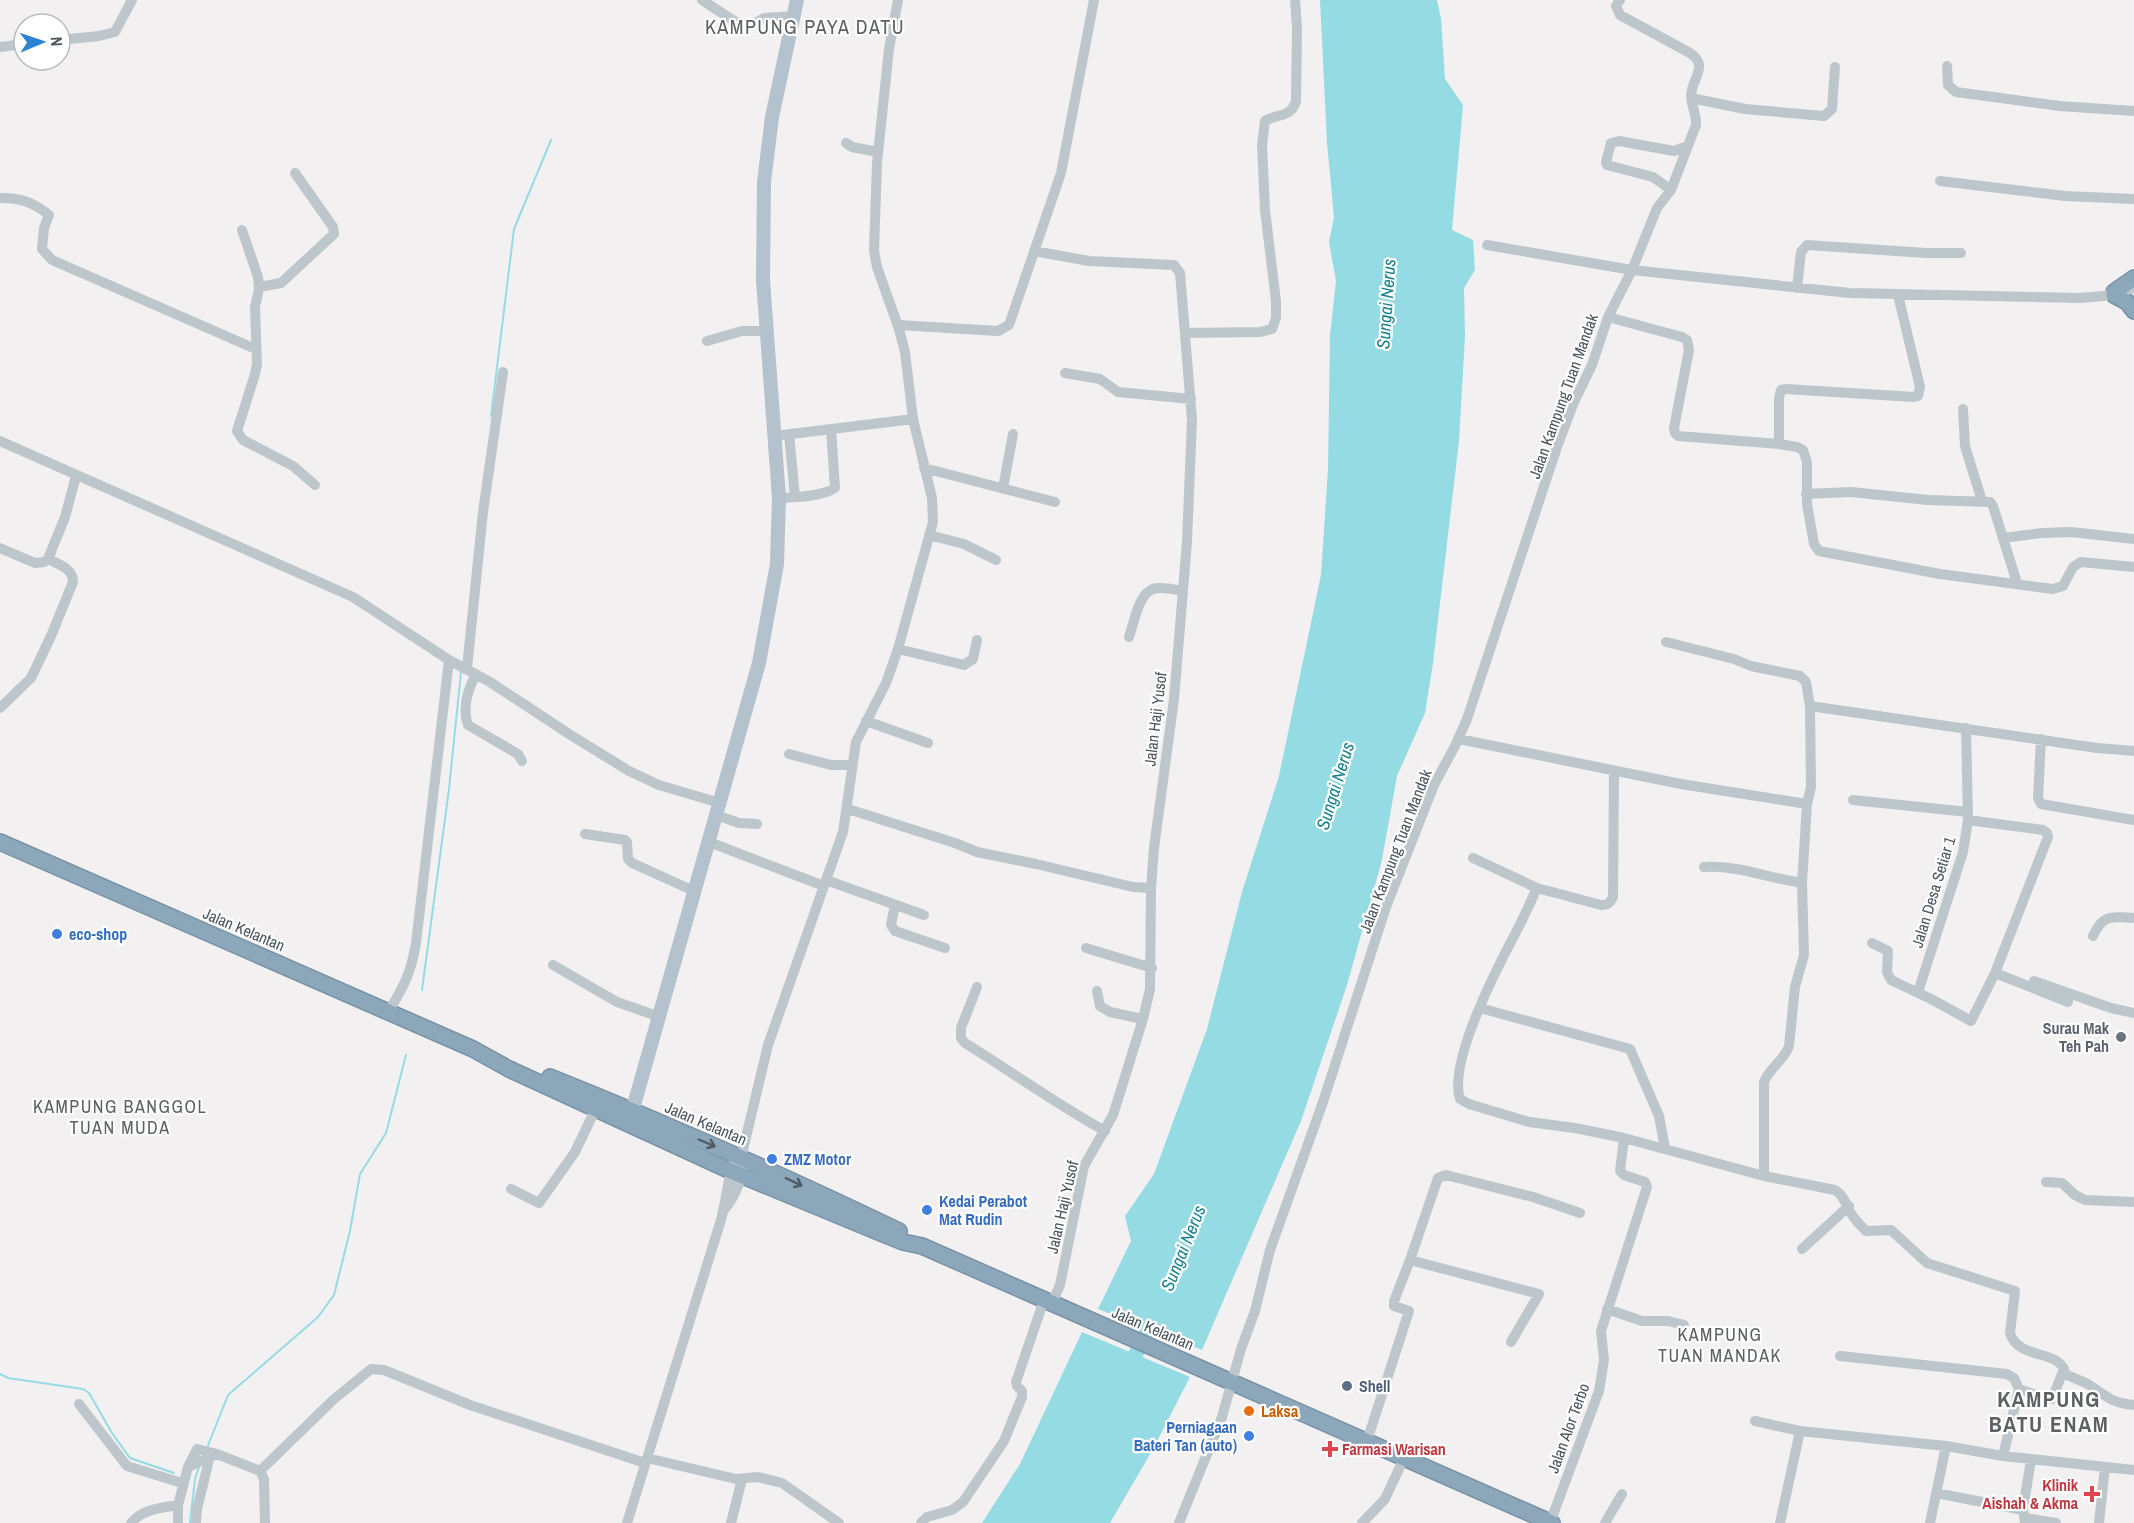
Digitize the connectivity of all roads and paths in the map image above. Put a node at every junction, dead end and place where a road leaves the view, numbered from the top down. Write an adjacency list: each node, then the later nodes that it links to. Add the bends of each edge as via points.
1 (132, 0): 9 (street, via 115,32)
2 (702, 0): 8 (street, via 742,26 764,18)
3 (797, 0): 8 (main road)
4 (898, 0): 16 (street)
5 (1094, 0): 24 (street, via 1060,173)
6 (1295, 0): 38 (street, via 1296,101 1289,114 1265,121 1262,145 1276,301 1274,325 1260,332)
7 (1620, 0): 12 (street, via 1616,6 1620,15 1696,57 1700,66)
8 (793, 16): 37 (main road, via 772,117 764,182)
9 (72, 39)
10 (1947, 66): 13 (street, via 1948,85 1956,92)
11 (1836, 67): 12 (street, via 1832,110 1824,116 1745,109)
12 (1691, 98): 15 (street, Jalan Kampung Tuan Mandak, via 1696,118)
13 (2134, 111)
14 (846, 143): 16 (street)
15 (1688, 146): 19 (street, Jalan Kampung Tuan Mandak); 19 (street, via 1674,151 1619,141 1609,146 1607,165 1653,177)
16 (878, 152): 36 (street, via 874,251)
17 (295, 173): 28 (street, via 334,234 280,283)
18 (1940, 181): 21 (street, via 2065,196)
19 (1671, 190): 26 (street, Jalan Kampung Tuan Mandak, via 1657,208)
20 (0, 198): 40 (street, via 25,201 49,215 42,249 52,260)
21 (2134, 199)
22 (242, 230): 28 (street)
23 (1487, 245): 26 (street)
24 (1035, 251): 36 (street, via 1013,317 1005,328 998,331); 38 (street, Jalan Haji Yusof, via 1089,261 1174,265 1180,273)
25 (1961, 253): 29 (street, via 1807,245 1801,252)
26 (1632, 270): 29 (street); 35 (street, Jalan Kampung Tuan Mandak)
27 (2134, 278): 31 (highway)
28 (259, 287): 40 (street, via 255,307)
29 (1797, 288): 32 (street)
30 (2134, 288): 31 (street)
31 (2113, 294): 32 (street, via 2079,298); 33 (street); 34 (highway)
32 (1898, 295): 50 (street, via 1920,387 1918,396 1781,390)
33 (2134, 295)
34 (2134, 311)
35 (1608, 317): 50 (street, via 1687,340 1689,350 1674,428 1678,436); 78 (street, Jalan Kampung Tuan Mandak, via 1557,447)
36 (898, 325): 45 (street)
37 (767, 331): 39 (street, via 742,331); 48 (main road)
38 (1185, 333): 43 (street, Jalan Haji Yusof)
39 (706, 341)
40 (256, 348): 53 (street, via 255,374 237,431 243,441 293,466)
41 (503, 372): 73 (street)
42 (1065, 373): 43 (street, via 1100,379 1118,392)
43 (1191, 399): 68 (street, Jalan Haji Yusof)
44 (1963, 410): 58 (street, via 1965,446)
45 (913, 419): 46 (street); 51 (street)
46 (831, 429): 48 (street); 56 (street, via 835,488)
47 (1013, 434): 54 (street)
48 (782, 435): 56 (street); 57 (main road)
49 (0, 441): 52 (street)
50 (1779, 444): 55 (street, via 1797,447 1806,454)
51 (924, 468): 54 (street); 60 (street, via 934,510)
52 (76, 476): 64 (street); 73 (street, via 352,597)
53 (315, 485)
54 (1003, 488): 59 (street)
55 (1806, 494): 58 (street, via 1851,492); 67 (street, via 1814,544 1819,551 1940,574)
56 (795, 497): 57 (street)
57 (779, 498): 88 (main road, via 777,564 765,634)
58 (1982, 501): 61 (street, via 1993,506)
59 (1055, 502)
60 (929, 535): 65 (street, via 964,544); 72 (street)
61 (2003, 538): 62 (street, via 2071,532); 67 (street)
62 (2134, 539)
63 (0, 548): 64 (street, via 35,563)
64 (48, 559): 75 (street, via 68,570 73,582 31,678)
65 (996, 560)
66 (2134, 567): 67 (street, via 2081,562 2059,588)
67 (2017, 583)
68 (1183, 591): 69 (street, via 1154,588 1147,593); 100 (street, Jalan Haji Yusof)
69 (1129, 637)
70 (977, 640): 72 (street, via 973,659 964,665)
71 (1666, 642): 74 (street, via 1800,676 1806,682)
72 (898, 649): 76 (street, via 883,691)
73 (462, 666): 83 (street, via 469,688 465,717 468,725); 88 (street, via 644,779); 119 (street, via 412,966)
74 (1810, 706): 77 (street); 87 (street, via 1811,787)
75 (0, 708)
76 (866, 721): 80 (street); 84 (street, via 856,742)
77 (1966, 728): 79 (street); 90 (street, Jalan Desa Setiar 1)
78 (1459, 739): 85 (street); 146 (street, Jalan Kampung Tuan Mandak, via 1434,785 1386,907 1270,1250)
79 (2041, 739): 81 (street); 91 (street, via 2037,798 2041,804)
80 (928, 743)
81 (2134, 751)
82 (789, 754): 84 (street, via 831,765)
83 (522, 760)
84 (852, 765): 89 (street)
85 (1614, 771): 87 (street); 101 (street, via 1611,902 1601,905)
86 (1853, 800): 90 (street)
87 (1807, 804): 99 (street)
88 (718, 809): 92 (street, via 739,823); 95 (main road)
89 (848, 809): 98 (street); 100 (street, via 977,852)
90 (1968, 816): 112 (street, via 2043,830 2048,837); 116 (street, Jalan Desa Setiar 1, via 1963,852)
91 (2134, 820)
92 (757, 824)
93 (585, 834): 102 (street, via 625,840 632,863)
94 (0, 842): 119 (highway, Jalan Kelantan)
95 (709, 842): 98 (street); 102 (main road)
96 (1473, 858): 101 (street)
97 (1704, 867): 99 (street, via 1722,866)
98 (825, 883): 103 (street); 129 (street, via 768,1045)
99 (1802, 883): 131 (street, via 1804,955 1794,994 1791,1039 1786,1055 1764,1082)
100 (1151, 888): 111 (street, Jalan Haji Yusof)
101 (1537, 888): 118 (street)
102 (694, 891): 121 (main road)
103 (895, 905): 104 (street); 108 (street, via 891,925 895,931)
104 (924, 915)
105 (2134, 918): 106 (street, via 2104,919)
106 (2093, 936)
107 (1872, 943): 116 (street, Jalan Desa Setiar 1, via 1888,951 1888,977)
108 (945, 948)
109 (1086, 948): 111 (street)
110 (553, 965): 121 (street, via 617,1002)
111 (1152, 968): 122 (street, Jalan Haji Yusof)
112 (1995, 973): 116 (street, Jalan Desa Setiar 1, via 1971,1021); 117 (street)
113 (2034, 981): 120 (street)
114 (977, 987): 126 (street, via 961,1029 965,1043 1061,1107)
115 (1097, 991): 122 (street, via 1100,1006)
116 (1918, 992)
117 (2068, 1002)
118 (1480, 1008): 127 (street, via 1457,1082 1463,1102 1529,1122); 128 (street, via 1630,1049 1659,1116)
119 (389, 1011): 123 (highway, Jalan Kelantan)
120 (2134, 1013)
121 (660, 1017): 125 (main road)
122 (1143, 1019): 126 (street, Jalan Haji Yusof)
123 (473, 1048): 124 (highway, Jalan Kelantan, via 509,1070); 125 (highway, Jalan Kelantan, via 516,1062)
124 (596, 1108): 125 (highway, Jalan Kelantan); 133 (street, via 576,1152 539,1203)
125 (631, 1117): 129 (highway, Jalan Kelantan, one-way to 129); 130 (highway, Jalan Kelantan)
126 (1105, 1131): 140 (street, Jalan Haji Yusof, via 1084,1166 1059,1285)
127 (1624, 1138): 128 (street); 141 (street, Jalan Alor Terbo, via 1620,1171 1645,1182 1647,1187)
128 (1665, 1148): 131 (street)
129 (741, 1158): 130 (street, via 743,1168); 137 (highway, Jalan Kelantan, one-way to 137, via 906,1234)
130 (736, 1173): 137 (highway, Jalan Kelantan, via 876,1232); 158 (street, via 724,1198 724,1210)
131 (1764, 1176): 135 (street, via 1834,1190)
132 (2046, 1182): 134 (street, via 2062,1183 2085,1200)
133 (511, 1189)
134 (2134, 1202)
135 (1849, 1206): 138 (street); 145 (street, via 1866,1231 1892,1230 1927,1263 2015,1291 2012,1339 2022,1348 2059,1362)
136 (1580, 1213): 139 (street, via 1533,1197 1442,1176 1438,1178)
137 (918, 1244): 140 (highway, Jalan Kelantan)
138 (1802, 1250)
139 (1410, 1260): 143 (street, via 1539,1294); 152 (street, via 1394,1305 1409,1311)
140 (1048, 1302): 146 (highway, Jalan Kelantan); 175 (street, Jalan Haji Yusof, via 1016,1382 1022,1397 1004,1442 958,1507 927,1517)
141 (1607, 1309): 142 (street, via 1642,1321); 178 (street, Jalan Alor Terbo, via 1601,1336 1604,1360 1599,1391)
142 (1684, 1325)
143 (1511, 1342)
144 (1840, 1356): 147 (street, via 2002,1372 2014,1378)
145 (2063, 1373): 147 (street, via 2052,1399); 149 (street, via 2108,1399)
146 (1231, 1382): 152 (highway, Jalan Kelantan); 176 (street, Jalan Kampung Tuan Mandak)
147 (2019, 1389): 154 (street)
148 (79, 1404): 163 (street, via 127,1466)
149 (2134, 1405)
150 (1755, 1420): 151 (street)
151 (1800, 1431): 153 (street); 180 (street)
152 (1367, 1441): 156 (highway, Jalan Kelantan)
153 (1946, 1446): 154 (street); 164 (street)
154 (2002, 1456): 157 (street)
155 (204, 1457): 161 (street); 163 (street); 170 (street)
156 (1404, 1458): 177 (street, via 1385,1499); 178 (highway, Jalan Kelantan)
157 (2031, 1459): 159 (street); 167 (street)
158 (646, 1461): 161 (street, via 470,1405 376,1368 365,1372 333,1400); 162 (street); 172 (street)
159 (2105, 1467): 160 (street); 183 (street)
160 (2134, 1470)
161 (260, 1471): 171 (street, via 264,1479)
162 (742, 1479): 173 (street); 174 (street, via 758,1476 782,1483)
163 (182, 1483): 166 (street)
164 (1936, 1493): 167 (street); 181 (street)
165 (1622, 1494): 179 (street)
166 (178, 1505): 168 (street, via 140,1514); 169 (street)
167 (2025, 1517): 182 (street)
168 (131, 1523)
169 (178, 1523)
170 (196, 1523)
171 (265, 1523)
172 (627, 1523)
173 (731, 1523)
174 (839, 1523)
175 (921, 1523)
176 (1179, 1523)
177 (1362, 1523)
178 (1551, 1523)
179 (1605, 1523)
180 (1780, 1523)
181 (1930, 1523)
182 (2056, 1523)
183 (2099, 1523)

